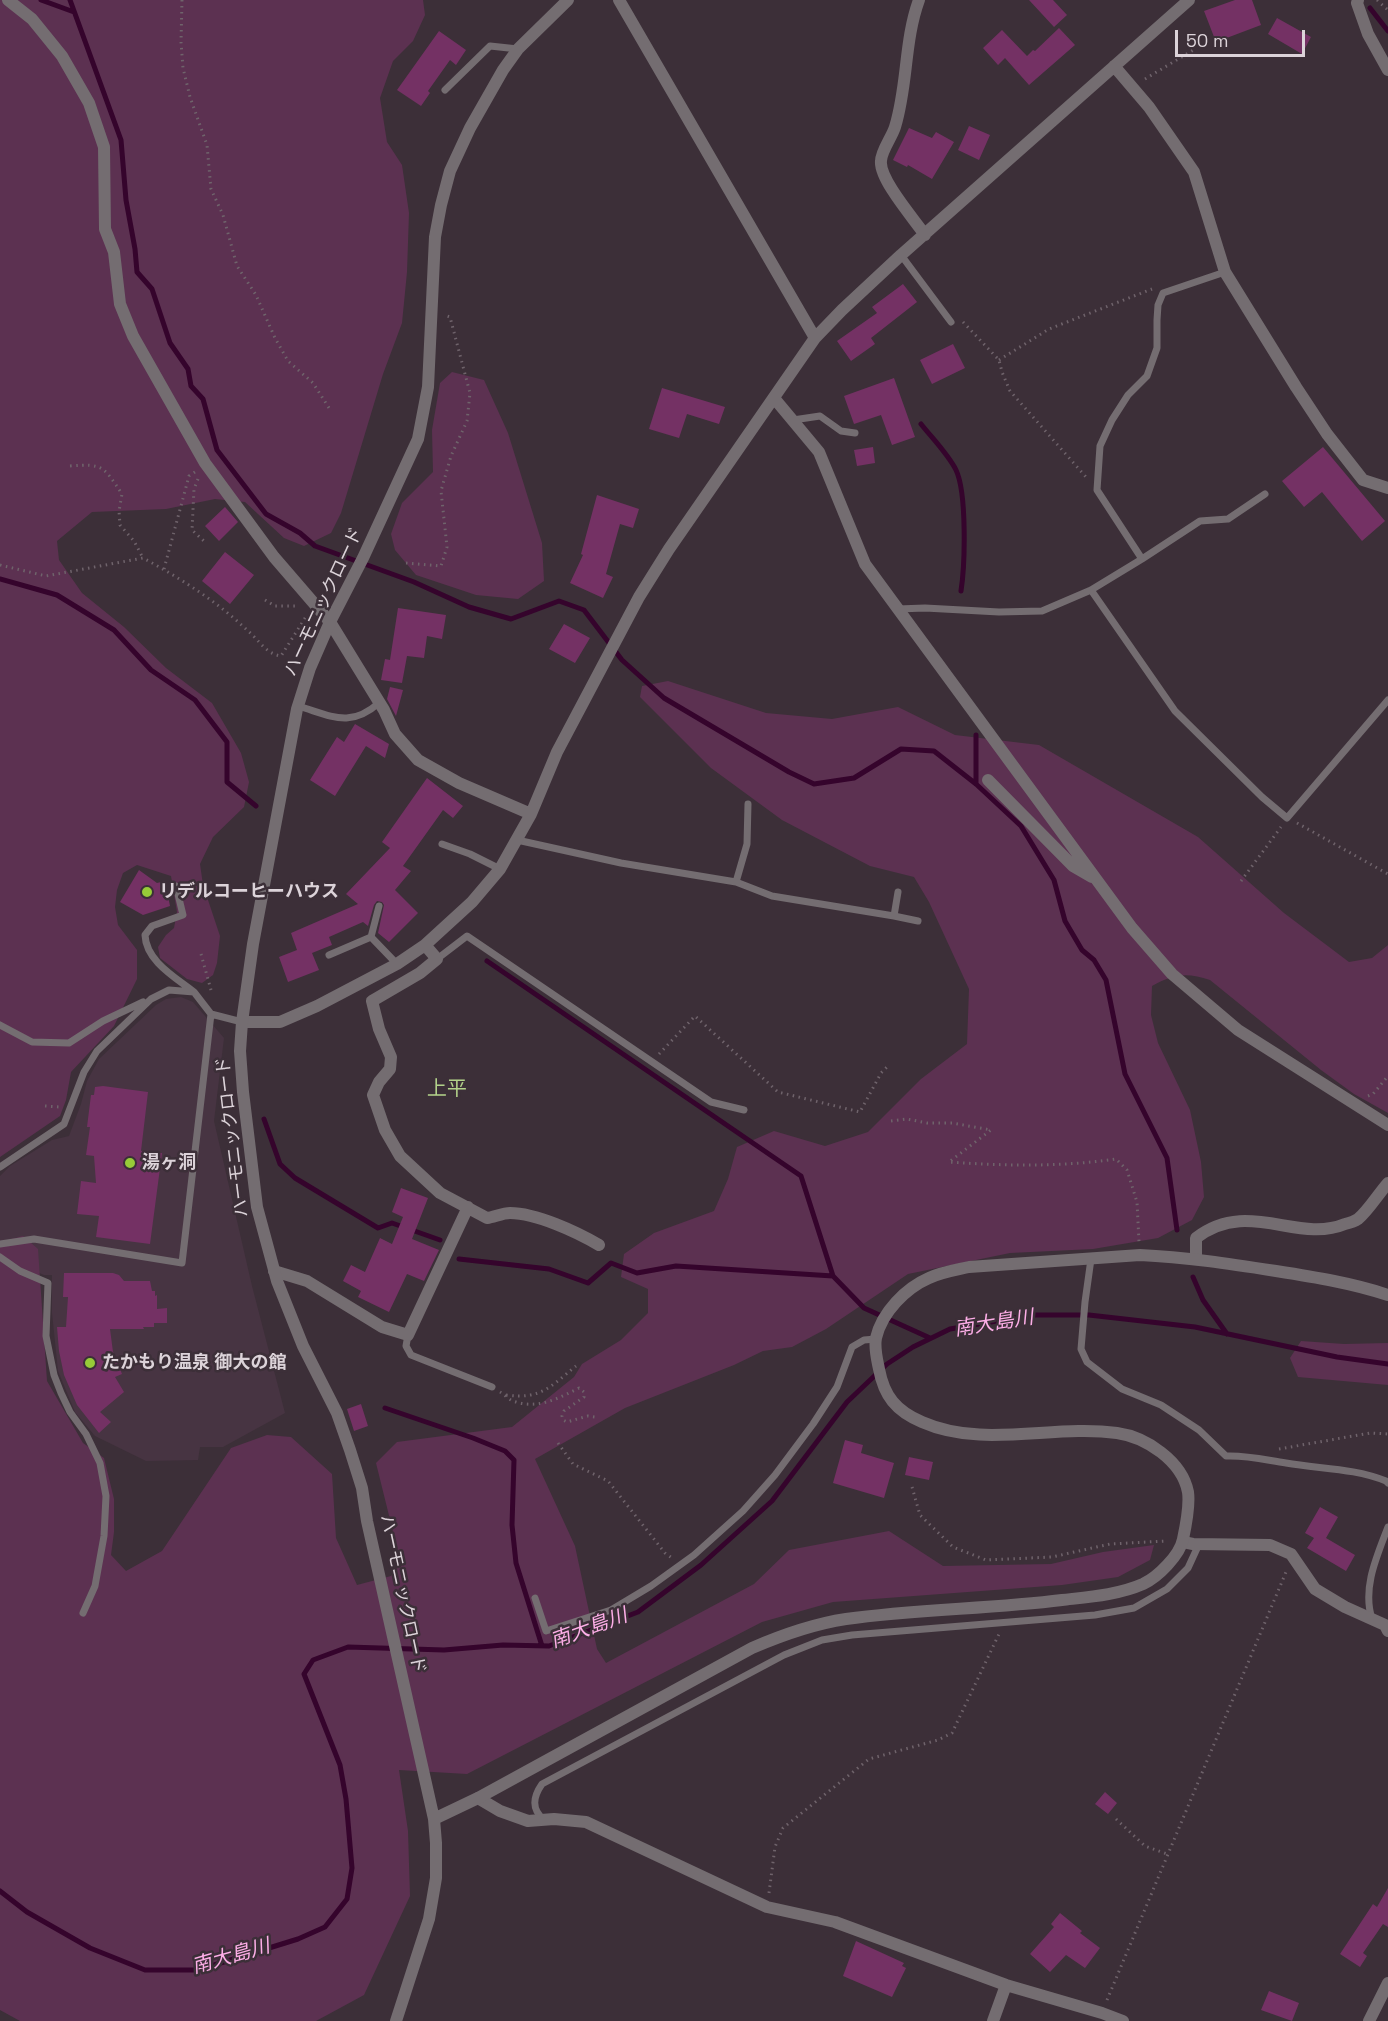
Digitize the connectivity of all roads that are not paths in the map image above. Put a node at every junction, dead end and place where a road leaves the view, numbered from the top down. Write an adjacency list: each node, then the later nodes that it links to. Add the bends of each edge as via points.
1 (8, 0): 24 (street, via 32,19 62,56 88,103 104,147 105,229 114,252 120,304 133,336 205,463 274,556)
2 (568, 0): 7 (street, ハーモニックロード)
3 (619, 0): 15 (street)
4 (919, 0): 11 (street, via 911,21 895,128 880,161 886,182)
5 (1189, 0): 8 (street)
6 (1358, 0): 9 (street, via 1368,34)
7 (518, 49): 10 (lane, via 490,46); 24 (street, ハーモニックロード, via 489,91 450,171 435,237 428,387 418,439)
8 (1114, 66): 11 (street); 13 (street, via 1149,107 1194,172)
9 (1388, 70)
10 (445, 90)
11 (925, 235): 12 (street)
12 (901, 255): 14 (lane); 15 (street)
13 (1225, 272): 19 (street, via 1327,434 1363,480); 21 (lane, via 1163,293 1156,320 1157,348 1147,376 1123,403 1100,446 1097,490)
14 (951, 322)
15 (815, 338): 16 (street)
16 (774, 398): 17 (street); 30 (street, via 669,549 618,636 557,752)
17 (793, 420): 18 (lane, via 820,416 841,431); 23 (street, via 819,452 865,564)
18 (855, 433)
19 (1388, 488)
20 (1265, 494): 21 (lane, via 1228,519 1200,521)
21 (1142, 559): 22 (lane)
22 (1091, 590): 23 (lane, via 1042,611); 25 (lane, via 1175,711 1287,818)
23 (898, 609): 34 (street)
24 (330, 622): 26 (street); 27 (street, ハーモニックロード)
25 (1388, 700)
26 (380, 702): 27 (lane, via 367,714 353,719); 30 (street, via 395,734 418,759 459,783)
27 (298, 706): 49 (street, ハーモニックロード)
28 (988, 780): 34 (street, via 1073,866)
29 (748, 804): 35 (lane, via 747,844)
30 (531, 814): 31 (street)
31 (517, 840): 33 (street); 35 (lane, via 621,863)
32 (442, 844): 33 (lane)
33 (500, 869): 42 (street, via 472,902)
34 (1097, 879): 52 (street, via 1172,974 1238,1030)
35 (736, 882): 39 (lane, via 772,896)
36 (176, 886): 46 (lane, via 183,915 153,926 145,935 145,947 153,959)
37 (898, 892): 39 (lane)
38 (379, 906): 41 (lane)
39 (894, 916): 40 (lane)
40 (918, 921)
41 (371, 937): 43 (lane); 45 (lane)
42 (425, 945): 44 (street); 45 (street)
43 (329, 955)
44 (436, 959): 51 (lane, via 467,936 711,1102); 55 (street, via 372,1001 391,1057 390,1069 373,1095 385,1130 400,1156 440,1193)
45 (397, 964): 49 (street, via 280,1022)
46 (194, 992): 47 (lane, via 169,990); 48 (lane)
47 (151, 999): 50 (lane, via 103,1021 69,1043 33,1042); 53 (lane, via 97,1051 84,1072 64,1124)
48 (212, 1014): 49 (lane); 56 (lane, via 183,1263 34,1239)
49 (242, 1022): 61 (street, ハーモニックロード, via 240,1051 257,1208)
50 (0, 1025)
51 (744, 1110)
52 (1388, 1125)
53 (0, 1167)
54 (1388, 1183): 60 (street, via 1358,1219 1337,1227 1316,1229 1243,1221 1208,1229 1196,1238)
55 (468, 1207): 57 (street, via 487,1218 508,1213 533,1216); 64 (street)
56 (0, 1244)
57 (599, 1245)
58 (0, 1257): 71 (lane, via 48,1283 46,1336 54,1375 100,1463 106,1496 104,1536 95,1586)
59 (1091, 1259): 60 (street, via 1140,1255); 63 (street, via 969,1267 927,1278 898,1300); 66 (lane, via 1081,1349 1087,1362 1122,1389 1161,1405 1199,1430 1226,1456 1245,1455 1366,1473)
60 (1196, 1260): 62 (street, via 1322,1279)
61 (274, 1271): 64 (street, via 307,1281 382,1327); 75 (street, ハーモニックロード, via 303,1346 340,1422 362,1488)
62 (1388, 1295)
63 (878, 1334): 68 (street, via 876,1352 882,1381 892,1402 922,1423 951,1432 989,1434 1094,1430 1120,1433 1166,1455 1188,1492); 70 (lane, via 852,1347 837,1387 775,1475 743,1511 680,1565 611,1610 546,1631)
64 (408, 1335): 65 (lane, via 406,1346 411,1355)
65 (492, 1387)
66 (1388, 1483)
67 (1388, 1527): 72 (lane, via 1368,1589)
68 (1183, 1542): 69 (street); 74 (street, via 1167,1567 1144,1583 1104,1595 874,1616 778,1637)
69 (1199, 1544): 72 (street, via 1270,1545 1291,1554 1315,1589); 76 (lane, via 1188,1568 1167,1589 1134,1608 1095,1615 852,1635 822,1640 784,1655 542,1784 534,1795 535,1808)
70 (535, 1598)
71 (83, 1613)
72 (1372, 1619): 73 (street)
73 (1388, 1631)
74 (478, 1798): 75 (street); 76 (street, via 528,1821)
75 (434, 1819): 79 (street, ハーモニックロード, via 436,1878 429,1919)
76 (544, 1820): 78 (street, via 586,1821 767,1907 835,1922)
77 (1388, 1983): 82 (street)
78 (1006, 1985): 80 (street); 81 (street)
79 (396, 2021)
80 (993, 2021)
81 (1123, 2021)
82 (1369, 2021)

